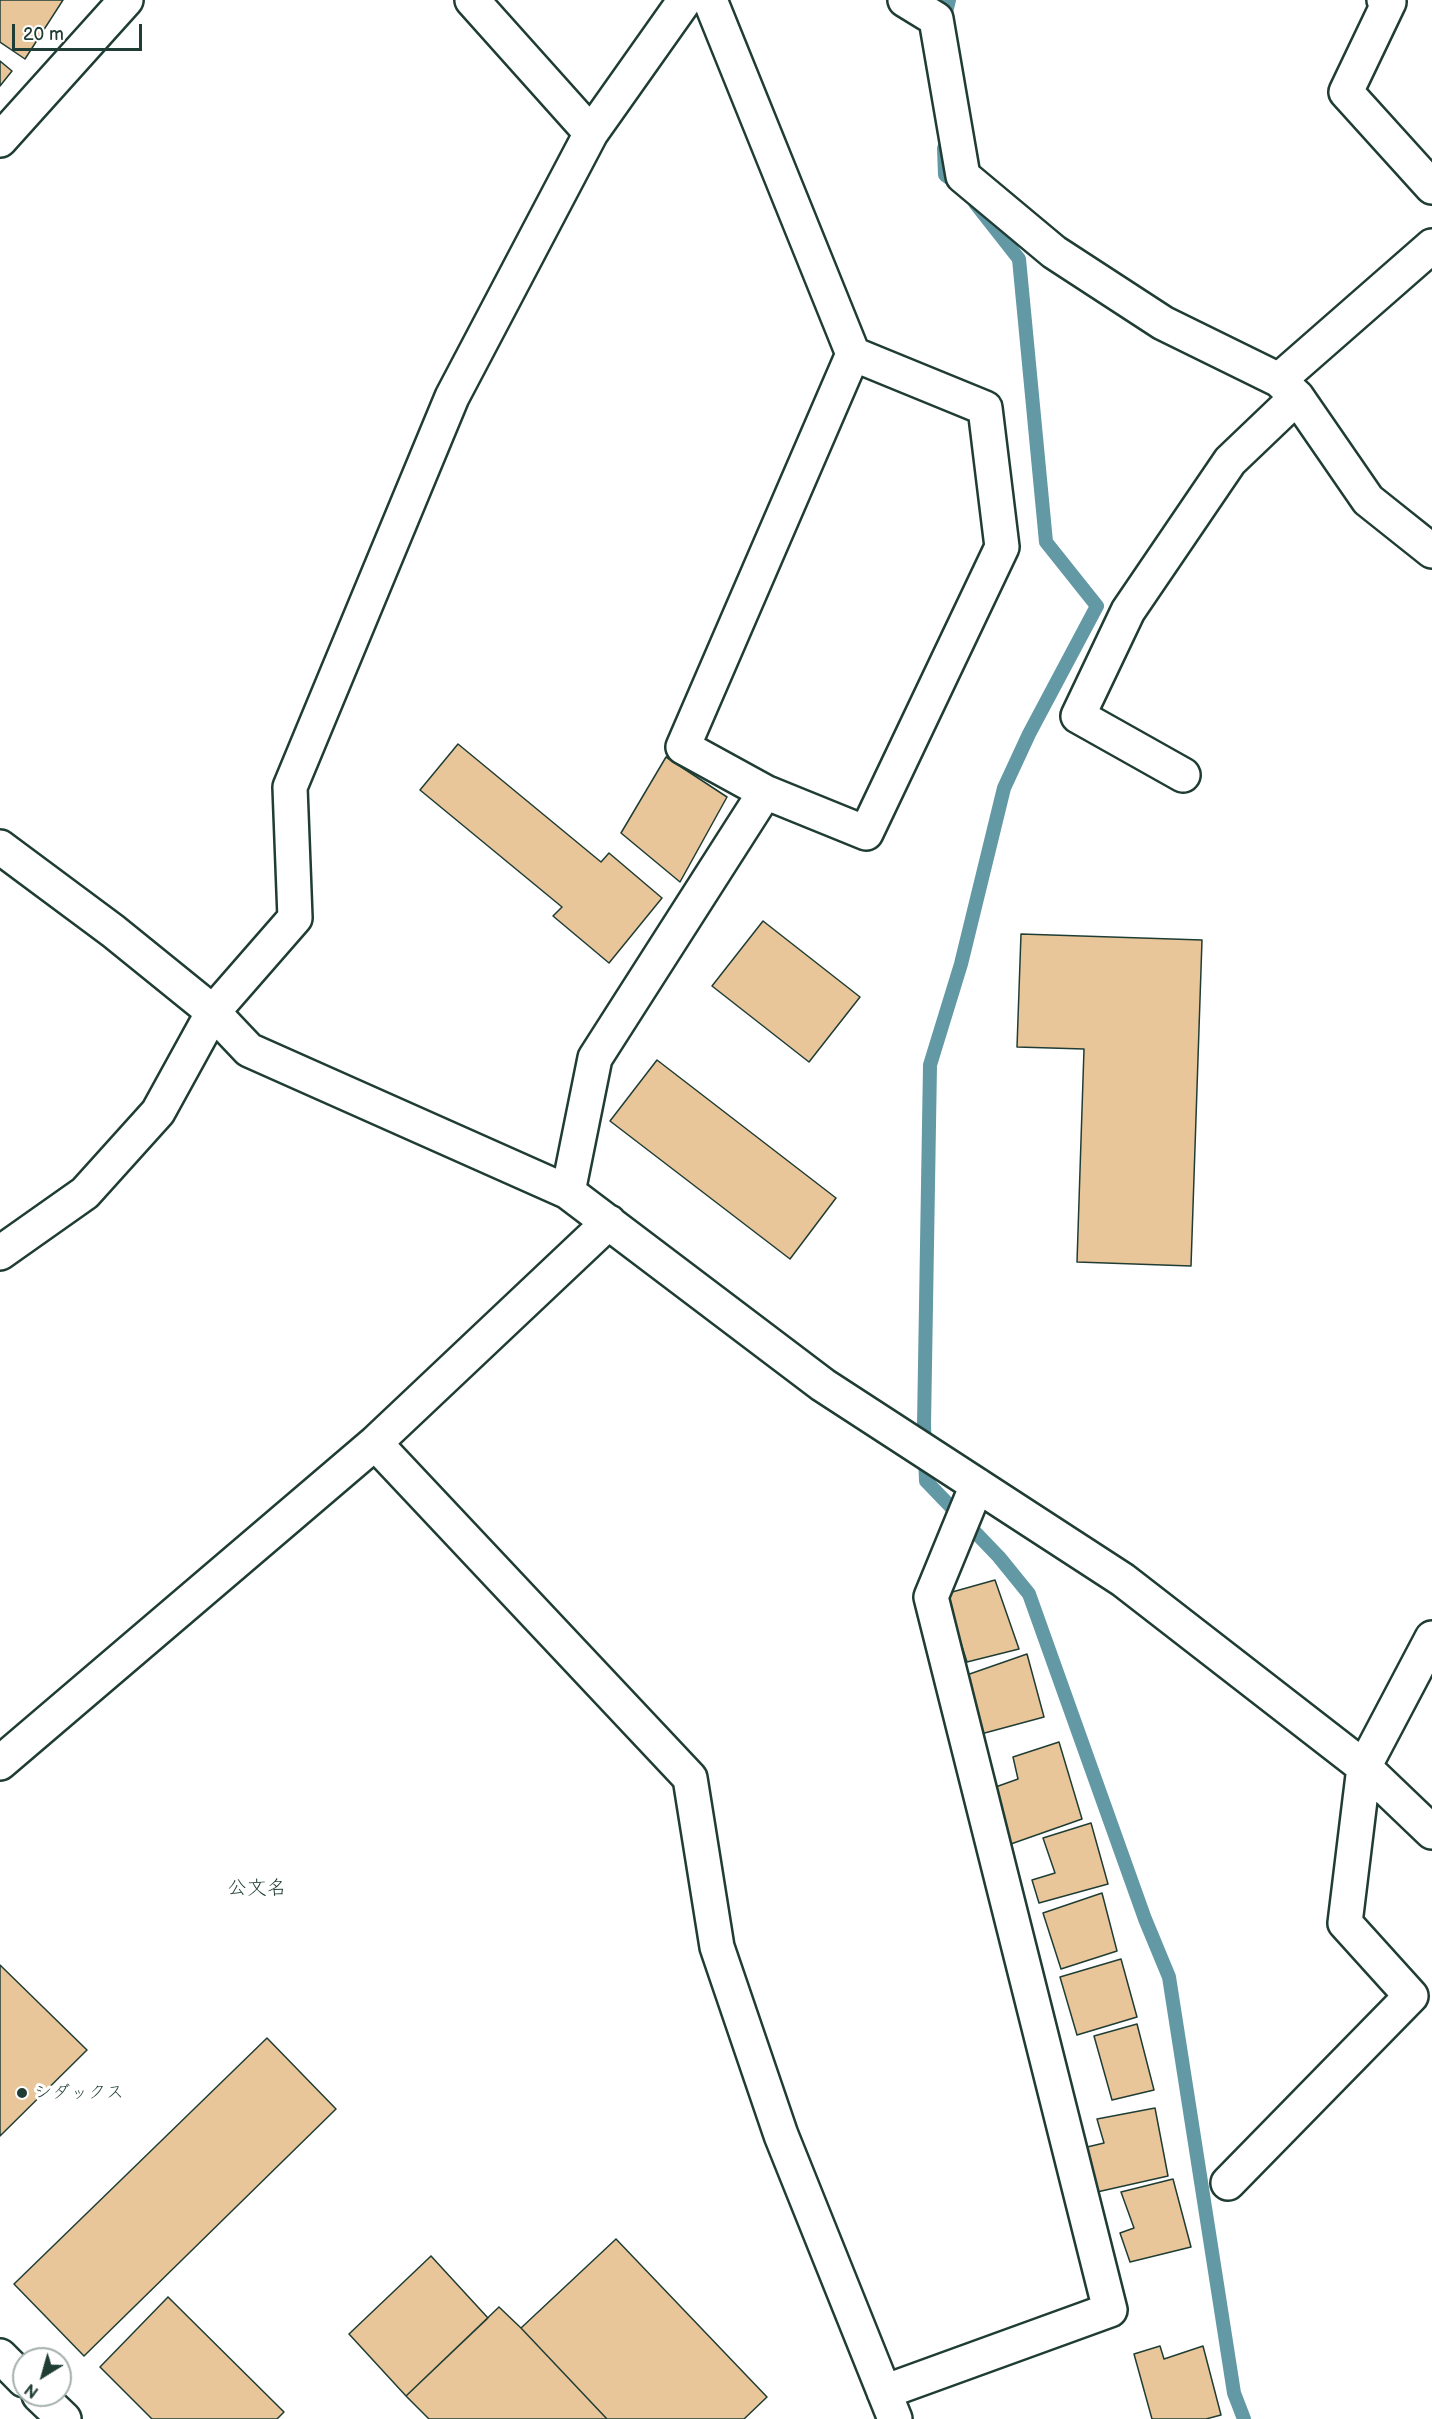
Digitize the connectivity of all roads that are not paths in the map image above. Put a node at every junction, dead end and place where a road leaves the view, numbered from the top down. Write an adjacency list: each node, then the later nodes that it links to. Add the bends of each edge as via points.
1 (126, 0): 8 (street)
2 (472, 0): 7 (street)
3 (685, 0): 7 (street)
4 (710, 0): 11 (street)
5 (905, 0): 12 (street, via 936,19 963,176 1054,252 1163,323)
6 (1384, 0): 9 (street, via 1389,2 1346,92)
7 (591, 134): 17 (street, via 452,397 290,788 295,918)
8 (0, 140)
9 (1432, 187)
10 (1432, 246): 12 (street)
11 (853, 354): 15 (street, via 683,747); 15 (street, via 985,408 1002,547 866,833)
12 (1288, 388): 13 (street, via 1368,500); 14 (street, via 1217,480 1128,611 1078,716)
13 (1432, 551)
14 (1183, 775)
15 (765, 792): 18 (street, via 595,1058)
16 (0, 848): 17 (street, via 113,931)
17 (213, 1012): 18 (street, via 249,1050); 20 (street, via 158,1112 85,1193)
18 (568, 1192): 19 (street)
19 (609, 1222): 21 (street); 22 (street, via 823,1385)
20 (0, 1254)
21 (375, 1443): 24 (street); 30 (street, via 690,1778 717,1947 782,2135)
22 (977, 1485): 25 (street, via 1123,1580); 30 (street, via 931,1597 1110,2310)
23 (1432, 1638): 25 (street)
24 (0, 1763)
25 (1364, 1767): 26 (street); 27 (street, via 1345,1923 1411,1996)
26 (1432, 1832)
27 (1228, 2183)
28 (0, 2356): 29 (street)
29 (12, 2368)
30 (889, 2406)
31 (51, 2407): 32 (street)
32 (63, 2419)

